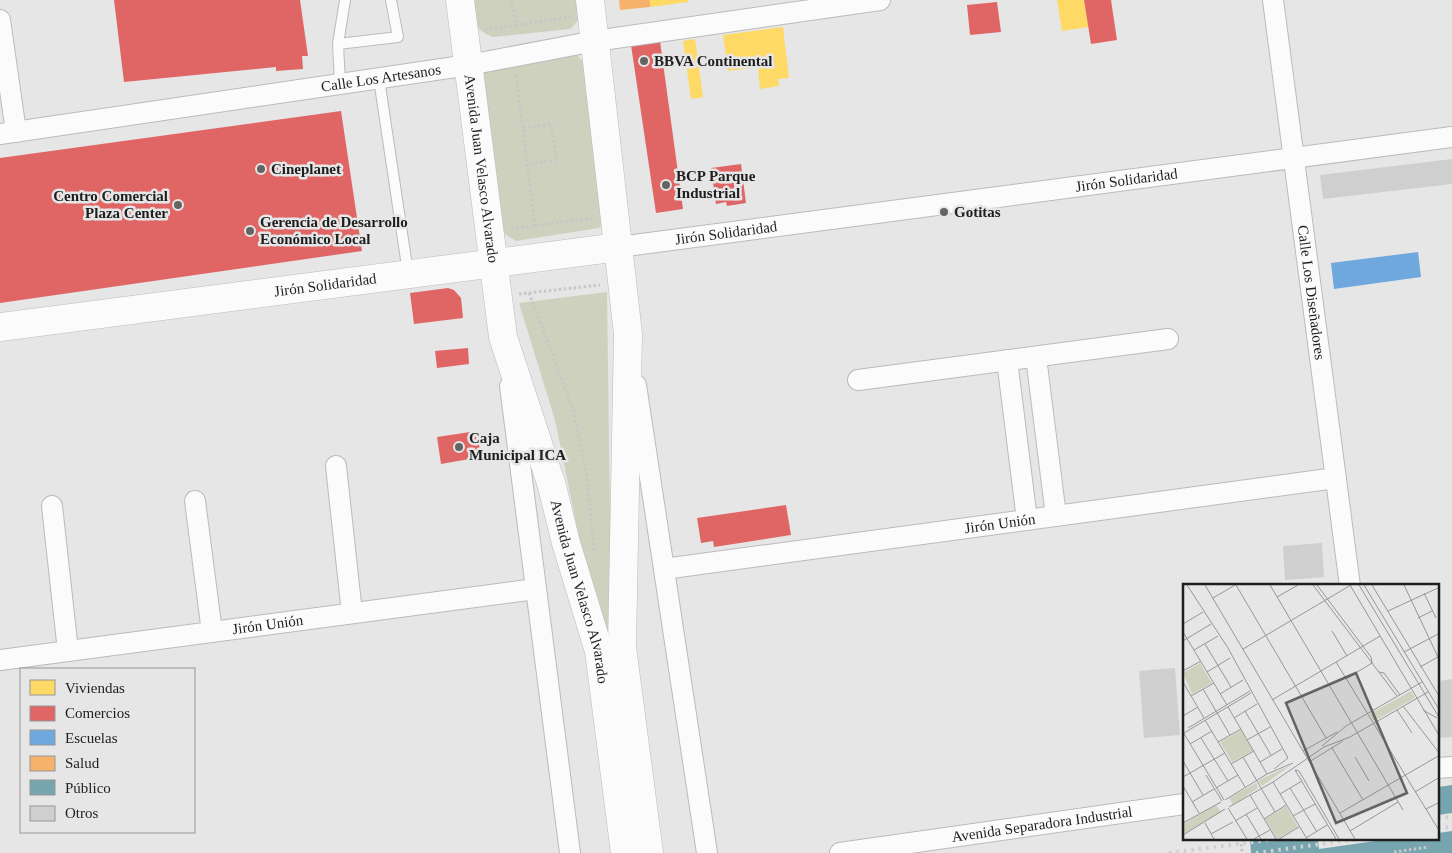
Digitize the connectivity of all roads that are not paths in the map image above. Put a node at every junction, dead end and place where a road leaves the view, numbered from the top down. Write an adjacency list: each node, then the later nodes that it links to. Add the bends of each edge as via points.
1 (345, 0): 9 (lane)
2 (392, 0): 9 (lane, via 398,37)
3 (460, 0): 10 (main road, Avenida Juan Velasco Alvarado)
4 (880, 0): 8 (street, Calle Los Artesanos)
5 (1273, 0): 15 (street, Calle Los Diseñadores)
6 (591, 7): 8 (main road, Avenida Juan Velasco Alvarado)
7 (0, 20): 13 (street)
8 (596, 41): 10 (street, Calle Los Artesanos); 16 (main road, Avenida Juan Velasco Alvarado)
9 (338, 44): 12 (lane)
10 (469, 66): 11 (street, Calle Los Artesanos); 17 (main road, Avenida Juan Velasco Alvarado)
11 (378, 79): 12 (street, Calle Los Artesanos); 18 (lane)
12 (340, 84): 13 (street, Calle Los Artesanos)
13 (8, 133)
14 (1452, 137): 15 (street, Jirón Solidaridad)
15 (1294, 158): 16 (street, Jirón Solidaridad); 27 (street, Calle Los Diseñadores)
16 (619, 247): 17 (main road, Jirón Solidaridad); 20 (main road, Avenida Juan Velasco Alvarado)
17 (494, 263): 18 (main road, Jirón Solidaridad); 21 (main road, Avenida Juan Velasco Alvarado)
18 (408, 274): 19 (main road, Jirón Solidaridad)
19 (0, 328)
20 (628, 334): 32 (street, Avenida Juan Velasco Alvarado); 42 (main road, Avenida Juan Velasco Alvarado, via 622,647)
21 (504, 337): 34 (street, Avenida Juan Velasco Alvarado); 41 (main road, Avenida Juan Velasco Alvarado, via 552,486 599,651)
22 (1168, 339): 23 (street)
23 (1036, 356): 24 (street); 30 (street)
24 (1007, 360): 25 (street); 31 (street)
25 (858, 380)
26 (336, 466): 35 (street)
27 (1336, 478): 30 (street, Jirón Unión); 33 (street, Calle Los Diseñadores)
28 (195, 501): 36 (street)
29 (52, 506): 37 (street)
30 (1056, 516): 31 (street, Jirón Unión)
31 (1027, 520): 32 (street, Jirón Unión)
32 (664, 569): 43 (street, Avenida Juan Velasco Alvarado)
33 (1350, 584)
34 (536, 589): 35 (street, Jirón Unión); 40 (street, Avenida Juan Velasco Alvarado)
35 (352, 613): 36 (street, Jirón Unión)
36 (212, 632): 37 (street, Jirón Unión)
37 (68, 651): 38 (street, Jirón Unión)
38 (0, 660)
39 (1183, 804): 44 (street, Avenida Separadora Industrial)
40 (570, 853)
41 (625, 853)
42 (649, 853)
43 (707, 853)
44 (840, 853)

